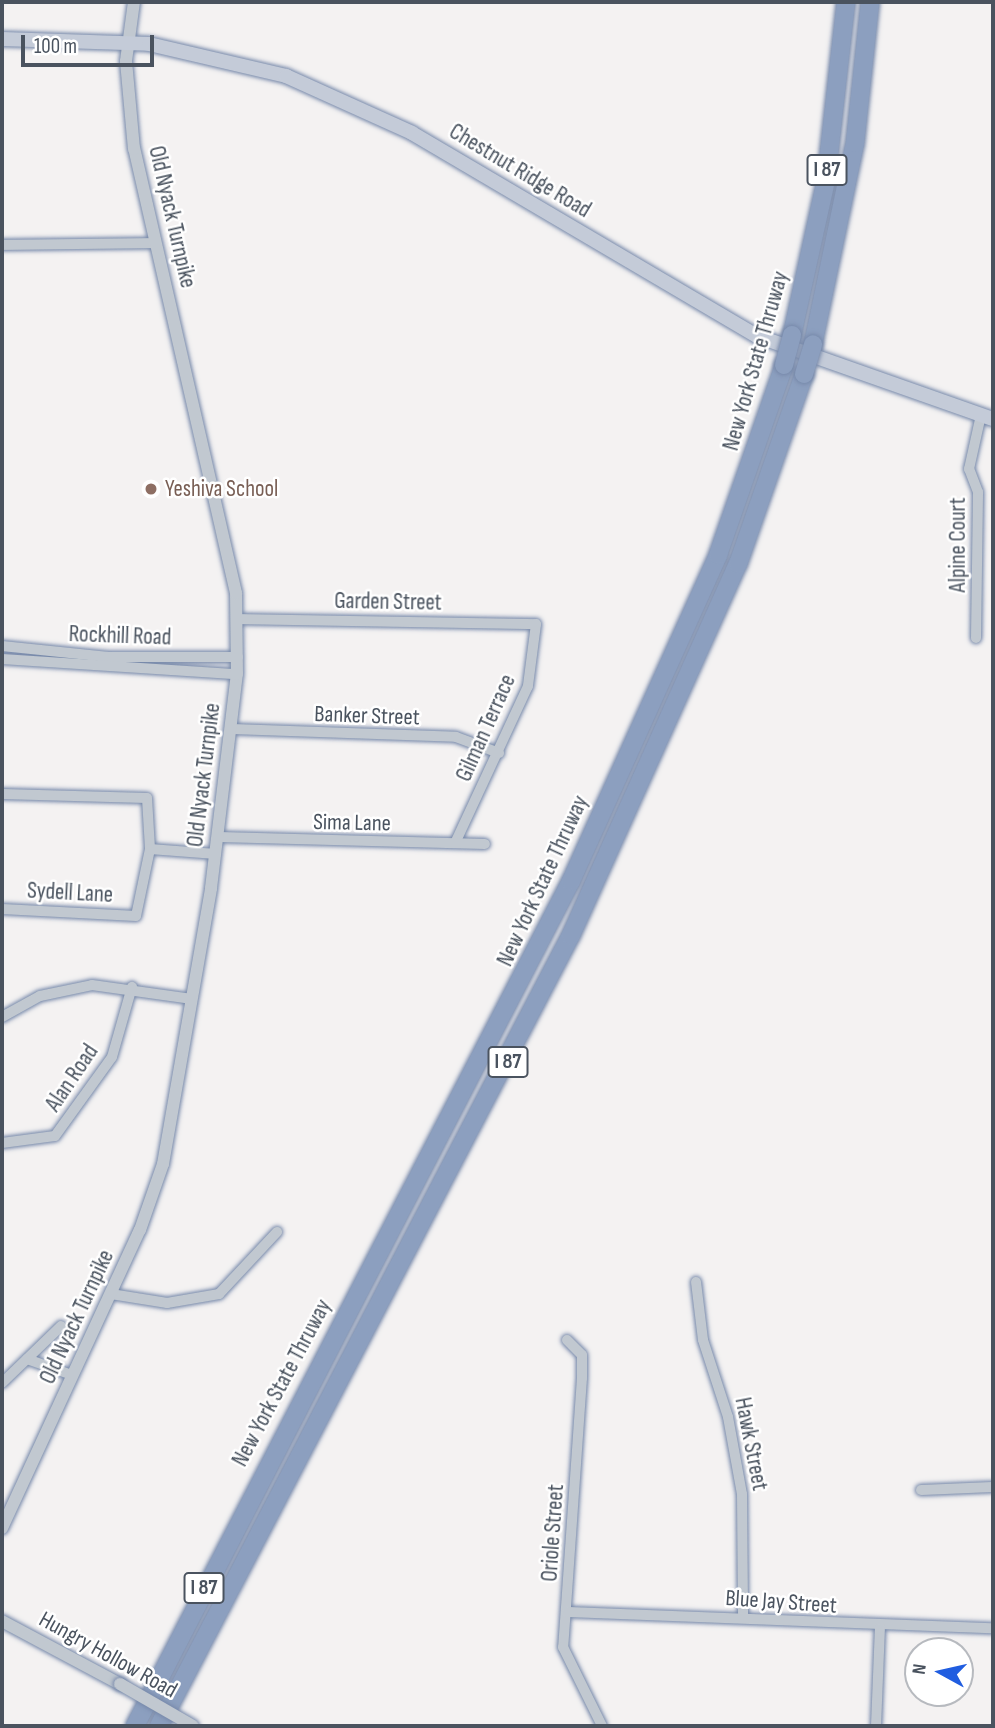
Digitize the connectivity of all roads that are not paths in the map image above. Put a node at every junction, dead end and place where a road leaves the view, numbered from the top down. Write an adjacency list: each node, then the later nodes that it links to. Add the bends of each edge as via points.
1 (134, 2): 5 (street, Old Nyack Turnpike)
2 (846, 2): 45 (highway, New York State Thruway / I 87, bridge, via 826,180 792,335 718,555 561,903)
3 (870, 2): 46 (highway, New York State Thruway / I 87, bridge, via 855,143 813,344 738,564 571,935)
4 (2, 38): 5 (main road, Chestnut Ridge Road)
5 (126, 42): 6 (street, Old Nyack Turnpike, via 134,149); 8 (main road, Chestnut Ridge Road, via 205,53 329,93 412,133 757,336)
6 (155, 243): 7 (street); 9 (street, Old Nyack Turnpike)
7 (2, 245)
8 (987, 417): 11 (street, Alpine Court, via 969,469 978,492)
9 (239, 619): 10 (street, Garden Street); 13 (street, Old Nyack Turnpike)
10 (536, 624): 17 (street, Gilman Terrace, via 528,685)
11 (976, 638)
12 (2, 646): 13 (street, Rockhill Road, via 107,657)
13 (238, 657): 15 (street, Old Nyack Turnpike)
14 (2, 659): 15 (street, Rockhill Road)
15 (237, 674): 16 (street, Old Nyack Turnpike)
16 (232, 729): 17 (street, Banker Street, via 456,737); 19 (street, Old Nyack Turnpike)
17 (499, 753): 20 (street, Gilman Terrace)
18 (2, 794): 22 (street, via 147,797)
19 (219, 837): 20 (street, Sima Lane); 23 (street, Old Nyack Turnpike)
20 (455, 843): 21 (street, Sima Lane)
21 (485, 844)
22 (150, 849): 23 (street); 24 (street, Sydell Lane, via 136,916)
23 (216, 855): 26 (street, Old Nyack Turnpike)
24 (2, 909)
25 (132, 988): 26 (street); 27 (street, via 66,988); 28 (street, Alan Road, via 112,1057 55,1136)
26 (192, 999): 31 (street, Old Nyack Turnpike, via 160,1175)
27 (2, 1017)
28 (2, 1143)
29 (277, 1232): 31 (street, via 219,1294 167,1303)
30 (696, 1282): 41 (street, Hawk Street, via 703,1340 728,1417 743,1494)
31 (111, 1294): 35 (street, Old Nyack Turnpike)
32 (61, 1326): 34 (street)
33 (567, 1340): 40 (street, Oriole Street, via 582,1355)
34 (27, 1359): 35 (street); 36 (street)
35 (72, 1376): 39 (street, Old Nyack Turnpike)
36 (2, 1383)
37 (993, 1488): 38 (street)
38 (920, 1490)
39 (2, 1528)
40 (567, 1612): 41 (street, Blue Jay Street); 48 (street, Oriole Street, via 563,1647 569,1667)
41 (743, 1617): 43 (street, Blue Jay Street)
42 (2, 1621): 47 (street, Hungry Hollow Road, bridge)
43 (880, 1628): 44 (street, Blue Jay Street); 49 (street)
44 (993, 1628)
45 (135, 1726)
46 (159, 1726)
47 (193, 1726)
48 (602, 1726)
49 (876, 1726)

